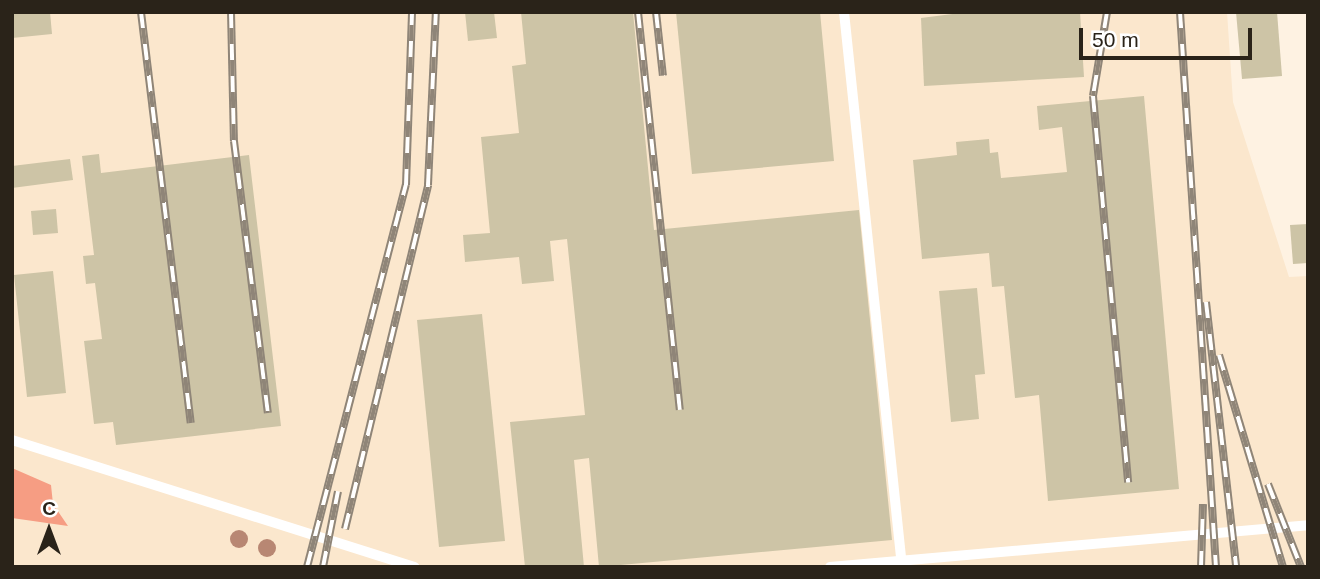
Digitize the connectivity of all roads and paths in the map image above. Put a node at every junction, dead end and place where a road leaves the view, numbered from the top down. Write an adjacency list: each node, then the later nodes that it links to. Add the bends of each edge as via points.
1 (844, 12): 4 (lane)
2 (12, 440): 5 (lane)
3 (1308, 525): 4 (lane)
4 (902, 564): 6 (lane)
5 (414, 567)
6 (830, 567)

